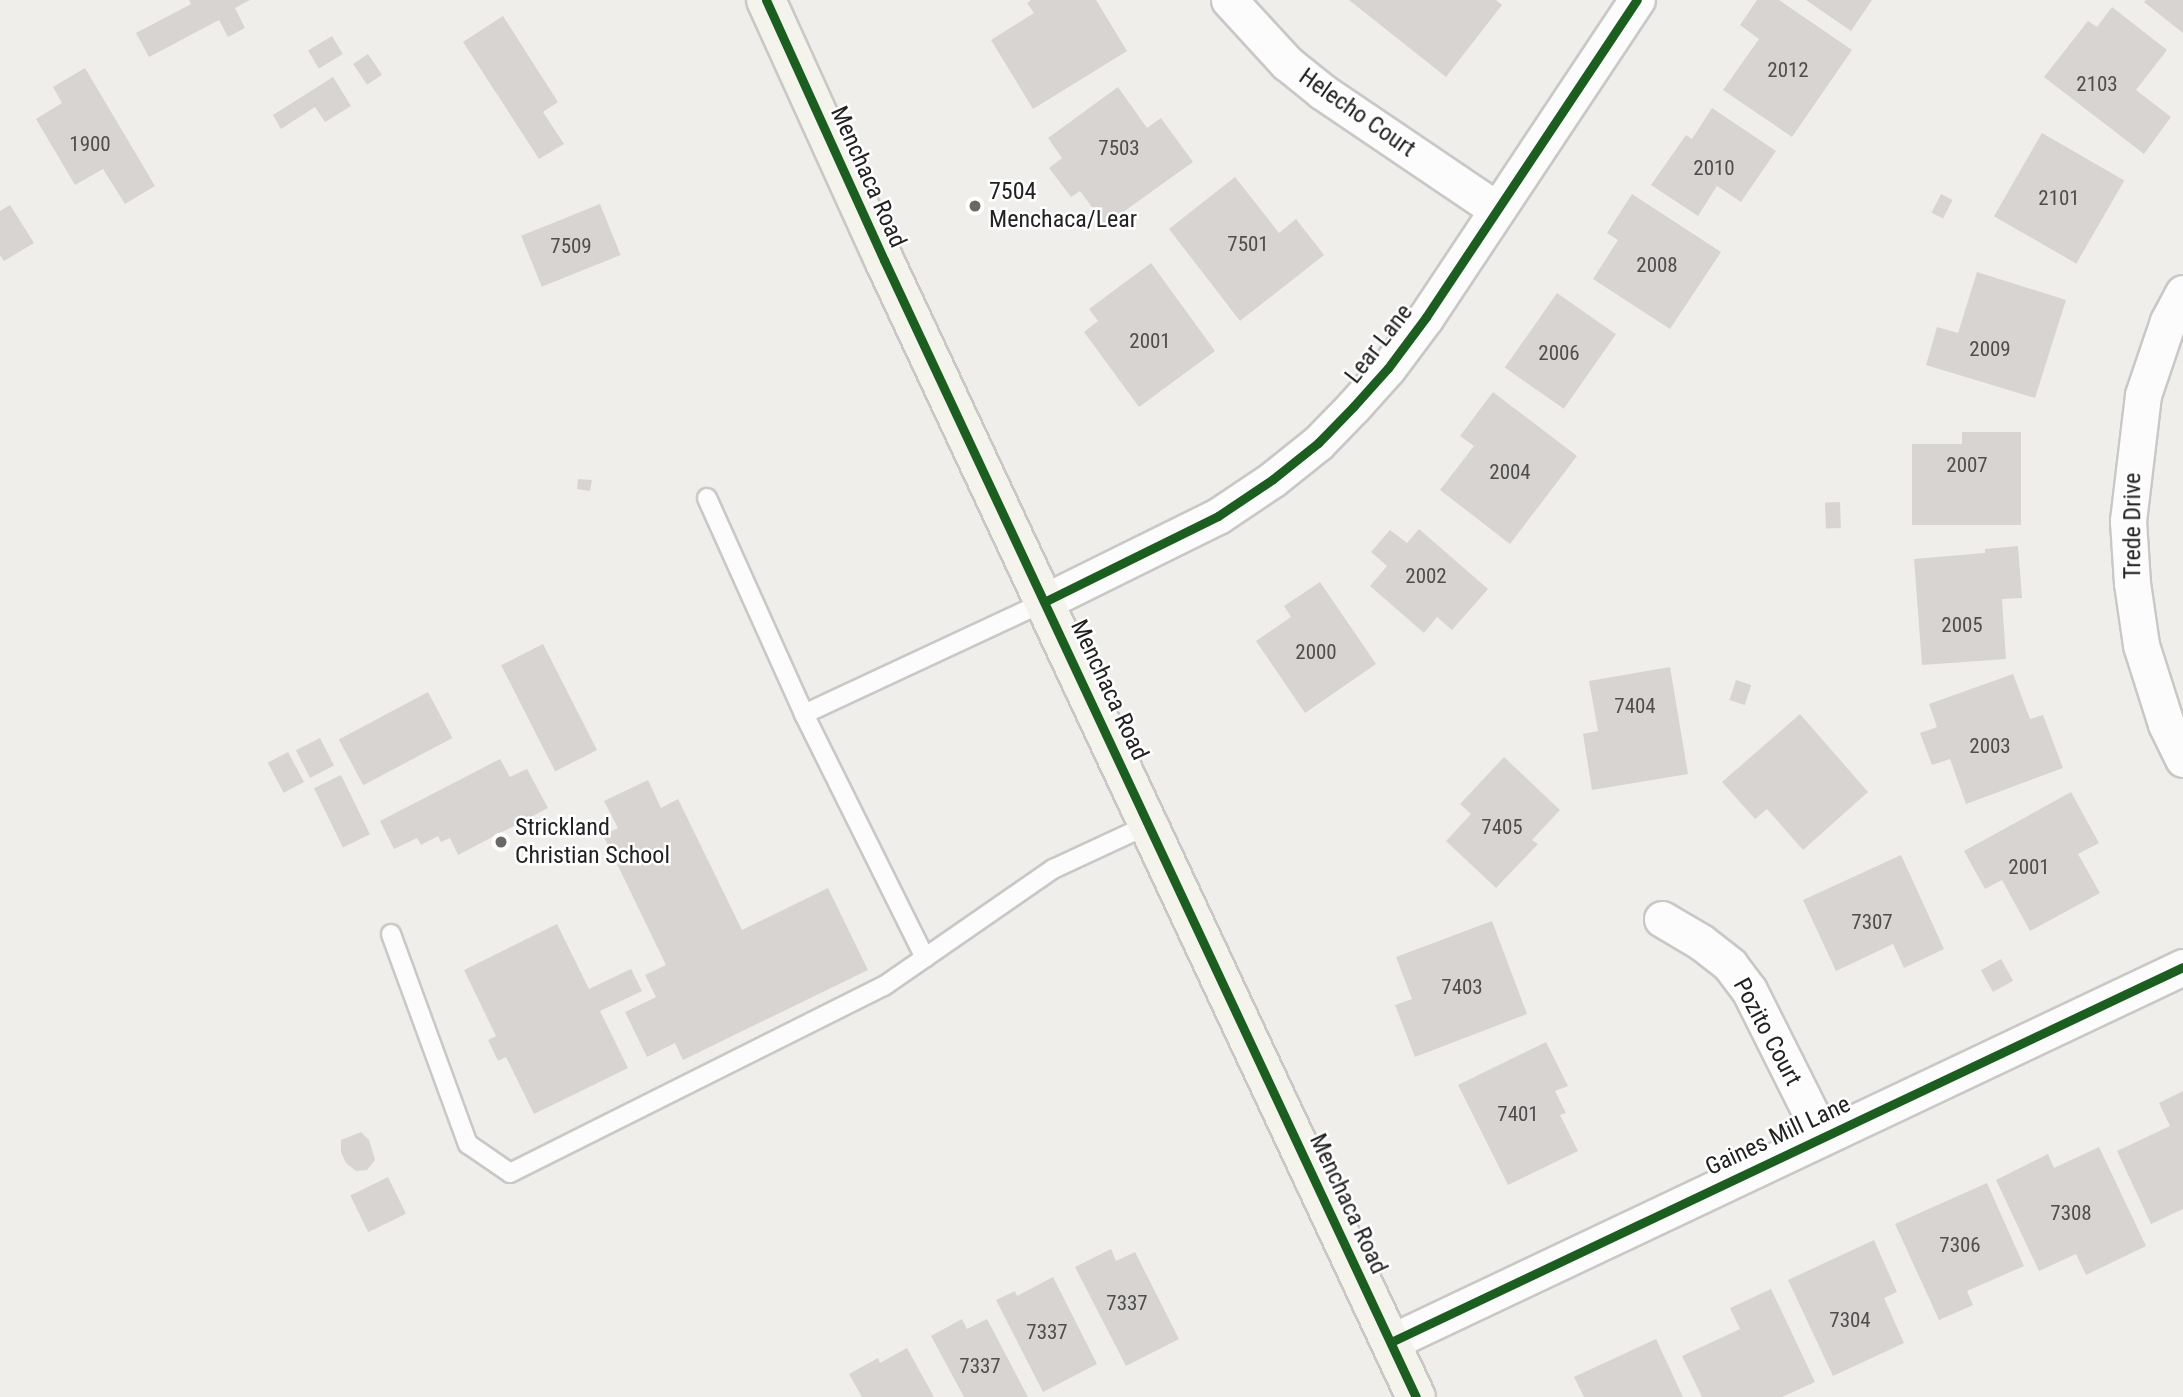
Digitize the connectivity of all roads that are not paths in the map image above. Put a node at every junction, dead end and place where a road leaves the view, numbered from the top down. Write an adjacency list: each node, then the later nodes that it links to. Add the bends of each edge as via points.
1 (766, 0): 7 (main road, Menchaca Road)
2 (1229, 0): 4 (street, Helecho Court, via 1287,63 1323,92)
3 (1637, 0): 4 (street, Lear Lane)
4 (1497, 210): 7 (street, Lear Lane, via 1388,368 1318,443 1218,516)
5 (2183, 293): 9 (street, Trede Drive, via 2168,321 2143,395 2128,521 2141,645 2166,724)
6 (707, 498): 8 (lane)
7 (1046, 601): 8 (lane); 10 (main road, Menchaca Road)
8 (804, 714): 13 (lane)
9 (2183, 759)
10 (1150, 824): 13 (lane, via 1053,869); 16 (main road, Menchaca Road)
11 (1662, 919): 15 (street, Pozito Court, via 1730,965 1749,990)
12 (391, 934): 13 (lane, via 468,1144 510,1172 884,986)
13 (925, 958)
14 (2183, 967): 15 (street, Gaines Mill Lane)
15 (1822, 1136): 16 (street, Gaines Mill Lane)
16 (1391, 1342): 17 (main road, Menchaca Road)
17 (1416, 1397)

